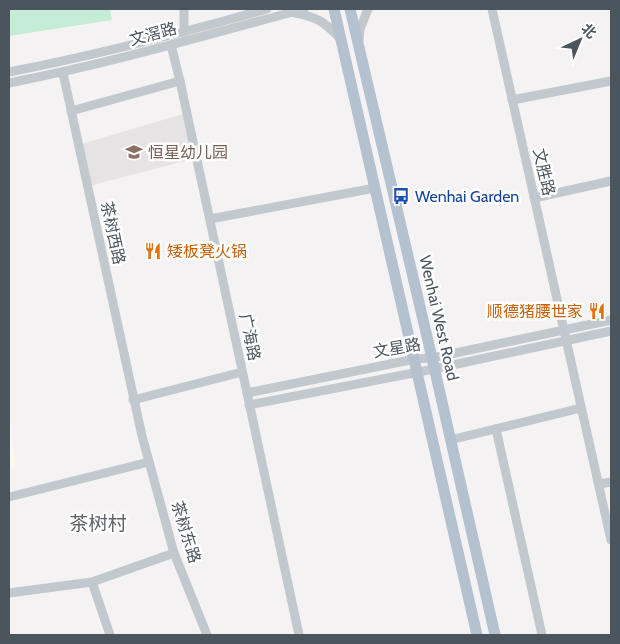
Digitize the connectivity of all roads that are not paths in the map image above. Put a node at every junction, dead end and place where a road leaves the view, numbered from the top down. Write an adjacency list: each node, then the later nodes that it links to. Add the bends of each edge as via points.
1 (184, 9): 9 (street)
2 (267, 9): 9 (street, 文滘路)
3 (304, 9): 8 (street, 文滘路)
4 (334, 9): 10 (main road, Wenhai West Road)
5 (350, 9): 12 (main road, Wenhai West Road)
6 (368, 9): 12 (street)
7 (492, 9): 18 (street, 文胜路)
8 (292, 12): 10 (street, via 312,16 327,24); 11 (street, 文滘路)
9 (184, 32): 13 (street, 文滘路)
10 (340, 38): 21 (main road, Wenhai West Road)
11 (171, 45): 14 (street, 文滘路); 15 (street, 广海路)
12 (358, 45): 29 (main road, Wenhai West Road)
13 (9, 72)
14 (63, 73): 17 (street, 文滘路); 19 (street, 茶树西路)
15 (180, 81): 19 (street); 23 (street, 广海路)
16 (611, 81): 18 (street)
17 (9, 83)
18 (512, 100): 22 (street, 文胜路)
19 (71, 111): 33 (street, 茶树西路)
20 (611, 181): 22 (street)
21 (376, 188): 23 (street); 28 (main road, Wenhai West Road)
22 (534, 198): 25 (street, 文胜路)
23 (210, 219): 30 (street, 广海路)
24 (611, 320): 25 (street, 文星路)
25 (564, 330): 27 (street, 文胜路); 29 (street, 文星路)
26 (611, 331): 27 (street, 文星路)
27 (566, 341): 29 (street, 文星路); 35 (street, 文胜路)
28 (415, 360): 29 (street, 文星路); 31 (main road, Wenhai West Road); 32 (street, 文星路)
29 (433, 363): 31 (street, 文星路); 38 (main road, Wenhai West Road)
30 (242, 372): 32 (street, 广海路); 33 (street)
31 (418, 372): 34 (street, 文星路); 50 (main road, Wenhai West Road)
32 (247, 393): 34 (street, 广海路)
33 (133, 400): 37 (street, 茶树西路)
34 (250, 405): 49 (street, 广海路)
35 (581, 408): 36 (street); 41 (street, 文胜路)
36 (496, 429): 38 (street); 52 (street)
37 (142, 436): 39 (street, 茶树东路)
38 (450, 440): 51 (main road, Wenhai West Road)
39 (149, 462): 42 (street); 44 (street, 茶树东路)
40 (611, 482): 41 (street)
41 (599, 484): 43 (street, 文胜路)
42 (9, 497)
43 (611, 540)
44 (174, 553): 45 (street); 48 (street, 茶树东路)
45 (92, 582): 46 (street); 47 (street)
46 (9, 593)
47 (110, 635)
48 (207, 635)
49 (299, 635)
50 (477, 635)
51 (495, 635)
52 (542, 635)

